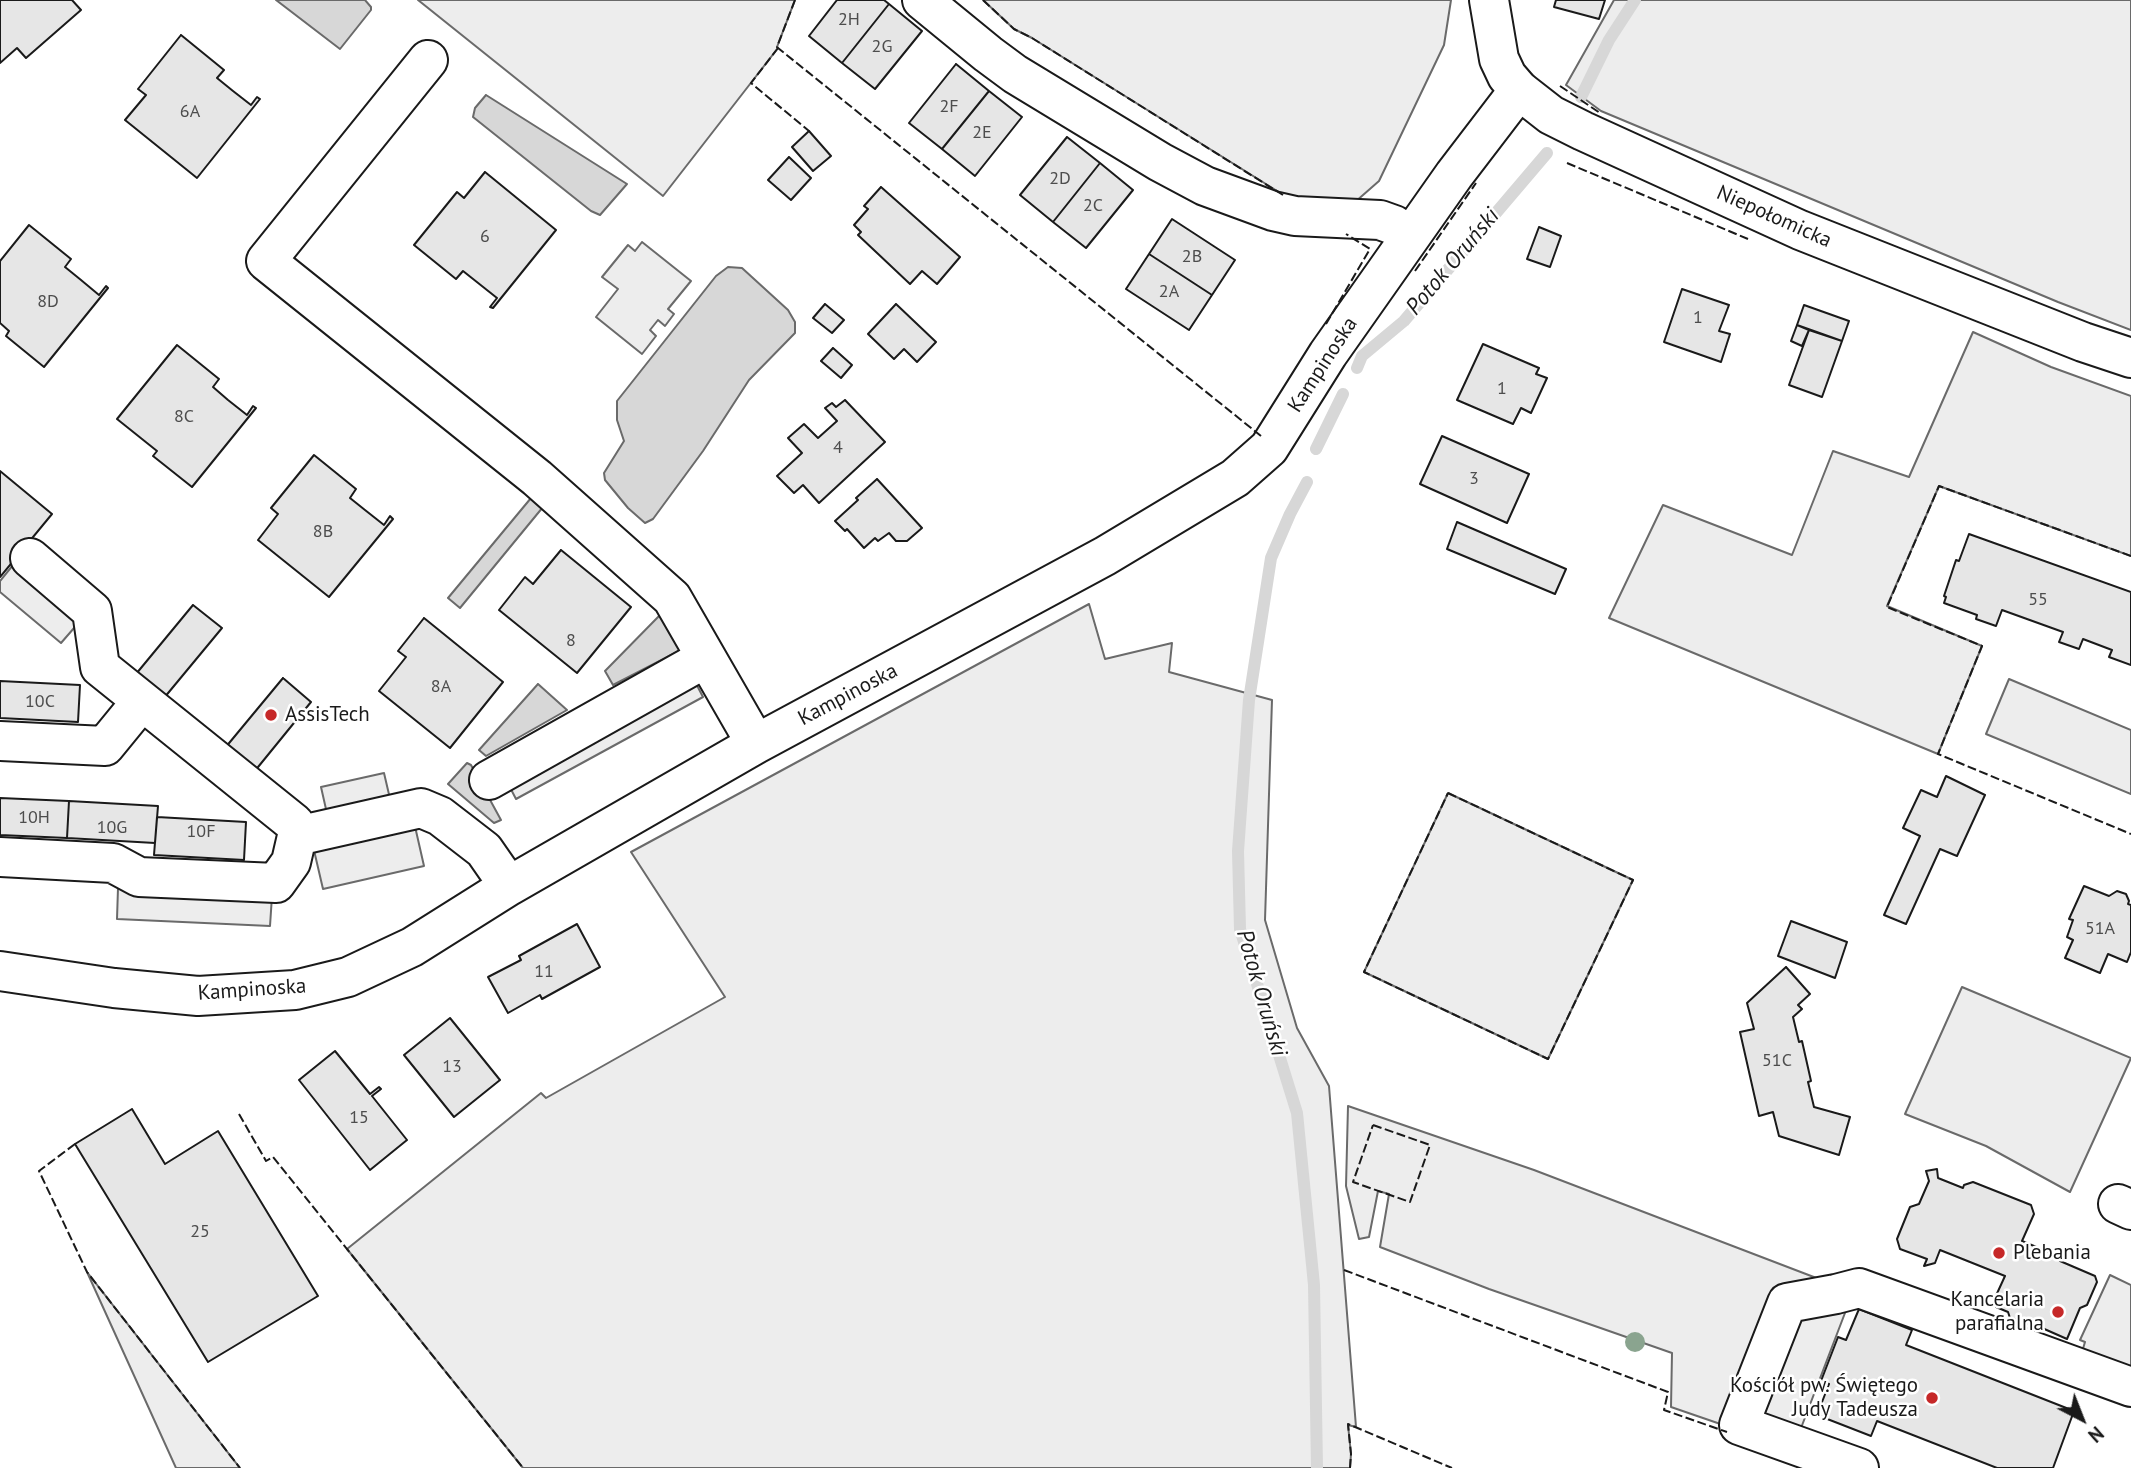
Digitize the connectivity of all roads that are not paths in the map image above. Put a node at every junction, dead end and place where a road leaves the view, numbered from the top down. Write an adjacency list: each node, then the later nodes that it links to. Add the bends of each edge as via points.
1 (922, 0): 5 (street, via 1015,74 1205,186 1295,216 1380,220)
2 (1489, 0): 4 (street, Niepołomicka, via 1499,59)
3 (428, 60): 8 (street, via 266,261 537,478 672,598)
4 (1519, 90): 5 (street, Kampinoska); 6 (street, Niepołomicka, via 1567,123 1800,230)
5 (1411, 236): 11 (street, Kampinoska, via 1269,448 1235,478 1105,556)
6 (2131, 358)
7 (30, 558): 9 (street, via 92,611 100,667)
8 (706, 658): 11 (street); 12 (street)
9 (141, 702): 10 (street, via 105,746); 13 (street, via 294,823)
10 (0, 741)
11 (756, 744): 15 (street, Kampinoska)
12 (489, 779)
13 (297, 836): 14 (street, via 291,862 276,883 139,877 113,863); 15 (street, via 421,808 440,816 484,850)
14 (0, 857)
15 (509, 886): 16 (street, Kampinoska, via 412,947 348,977 295,990 198,996)
16 (0, 971)
17 (2131, 1387): 18 (street, via 1859,1288 1787,1303 1739,1424)
18 (1859, 1468)

